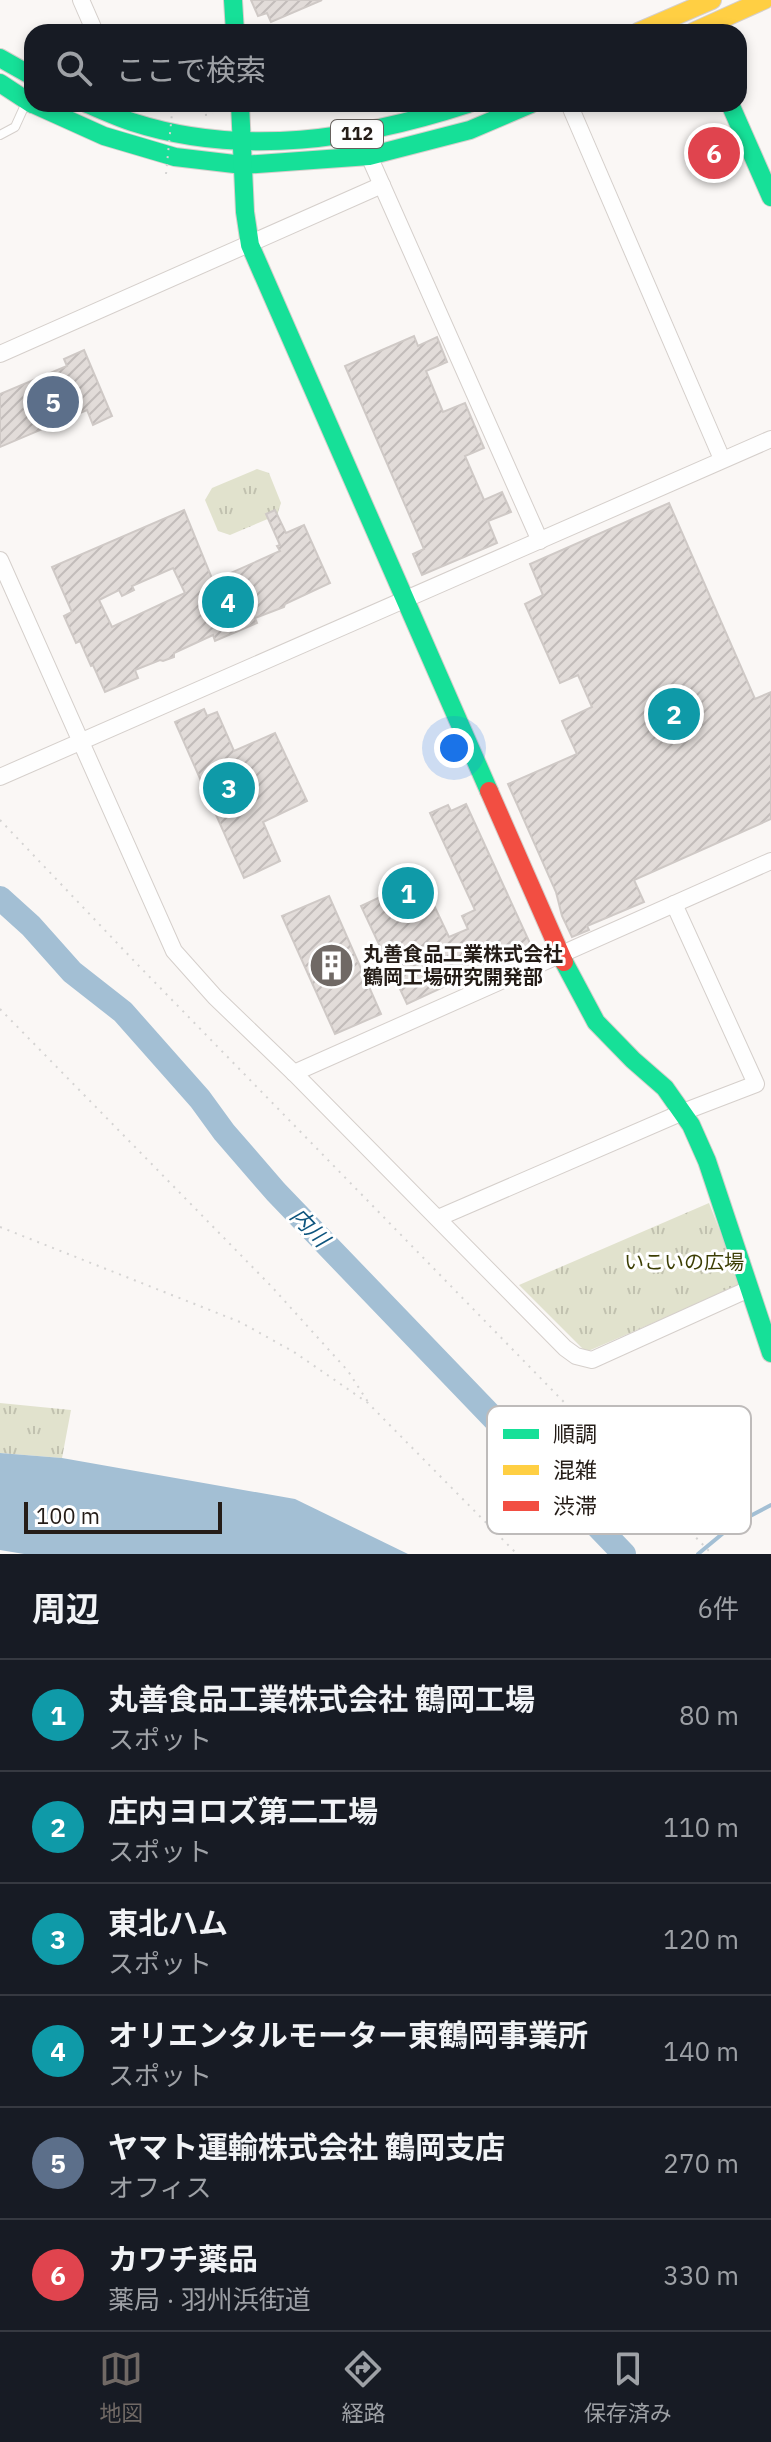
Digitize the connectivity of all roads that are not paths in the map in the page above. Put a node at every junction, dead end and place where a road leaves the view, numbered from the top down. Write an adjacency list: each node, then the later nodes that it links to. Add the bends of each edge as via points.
1 (81, 0): 6 (street)
2 (233, 0): 7 (main road)
3 (712, 0): 5 (main road)
4 (764, 0): 10 (main road)
5 (685, 5): 8 (main road); 9 (main road)
6 (92, 24)
7 (234, 24)
8 (652, 24)
9 (693, 24)
10 (711, 24)
11 (0, 58): 12 (main road)
12 (24, 72)
13 (0, 83): 14 (main road, 112)
14 (24, 99)
15 (24, 112): 23 (lane, via 15,127)
16 (50, 112): 26 (main road, 112, via 104,136 175,157)
17 (105, 112): 24 (main road, 112, via 174,134)
18 (240, 112): 24 (main road)
19 (444, 112): 24 (main road, 112, via 360,134)
20 (512, 112): 25 (main road, 112, via 470,130)
21 (572, 112): 32 (street)
22 (734, 112): 28 (main road)
23 (0, 135)
24 (242, 140): 26 (main road)
25 (369, 156): 26 (main road, 112); 27 (street)
26 (243, 165): 29 (main road)
27 (382, 185): 29 (street); 33 (street)
28 (771, 197)
29 (250, 245): 30 (street); 35 (main road)
30 (1, 350)
31 (771, 439): 32 (street)
32 (722, 459): 33 (street)
33 (540, 541): 35 (street)
34 (0, 560): 36 (street)
35 (405, 601): 36 (street); 40 (main road)
36 (81, 743): 37 (street); 41 (street, via 174,951)
37 (0, 777)
38 (771, 861): 39 (street)
39 (674, 904): 40 (street); 42 (street, via 756,1084)
40 (560, 955): 41 (street); 42 (main road, via 596,1022)
41 (294, 1073): 43 (street)
42 (683, 1112): 43 (street); 44 (main road, via 701,1143)
43 (438, 1218): 44 (street, via 565,1348 585,1360)
44 (749, 1289): 45 (main road)
45 (771, 1353)

